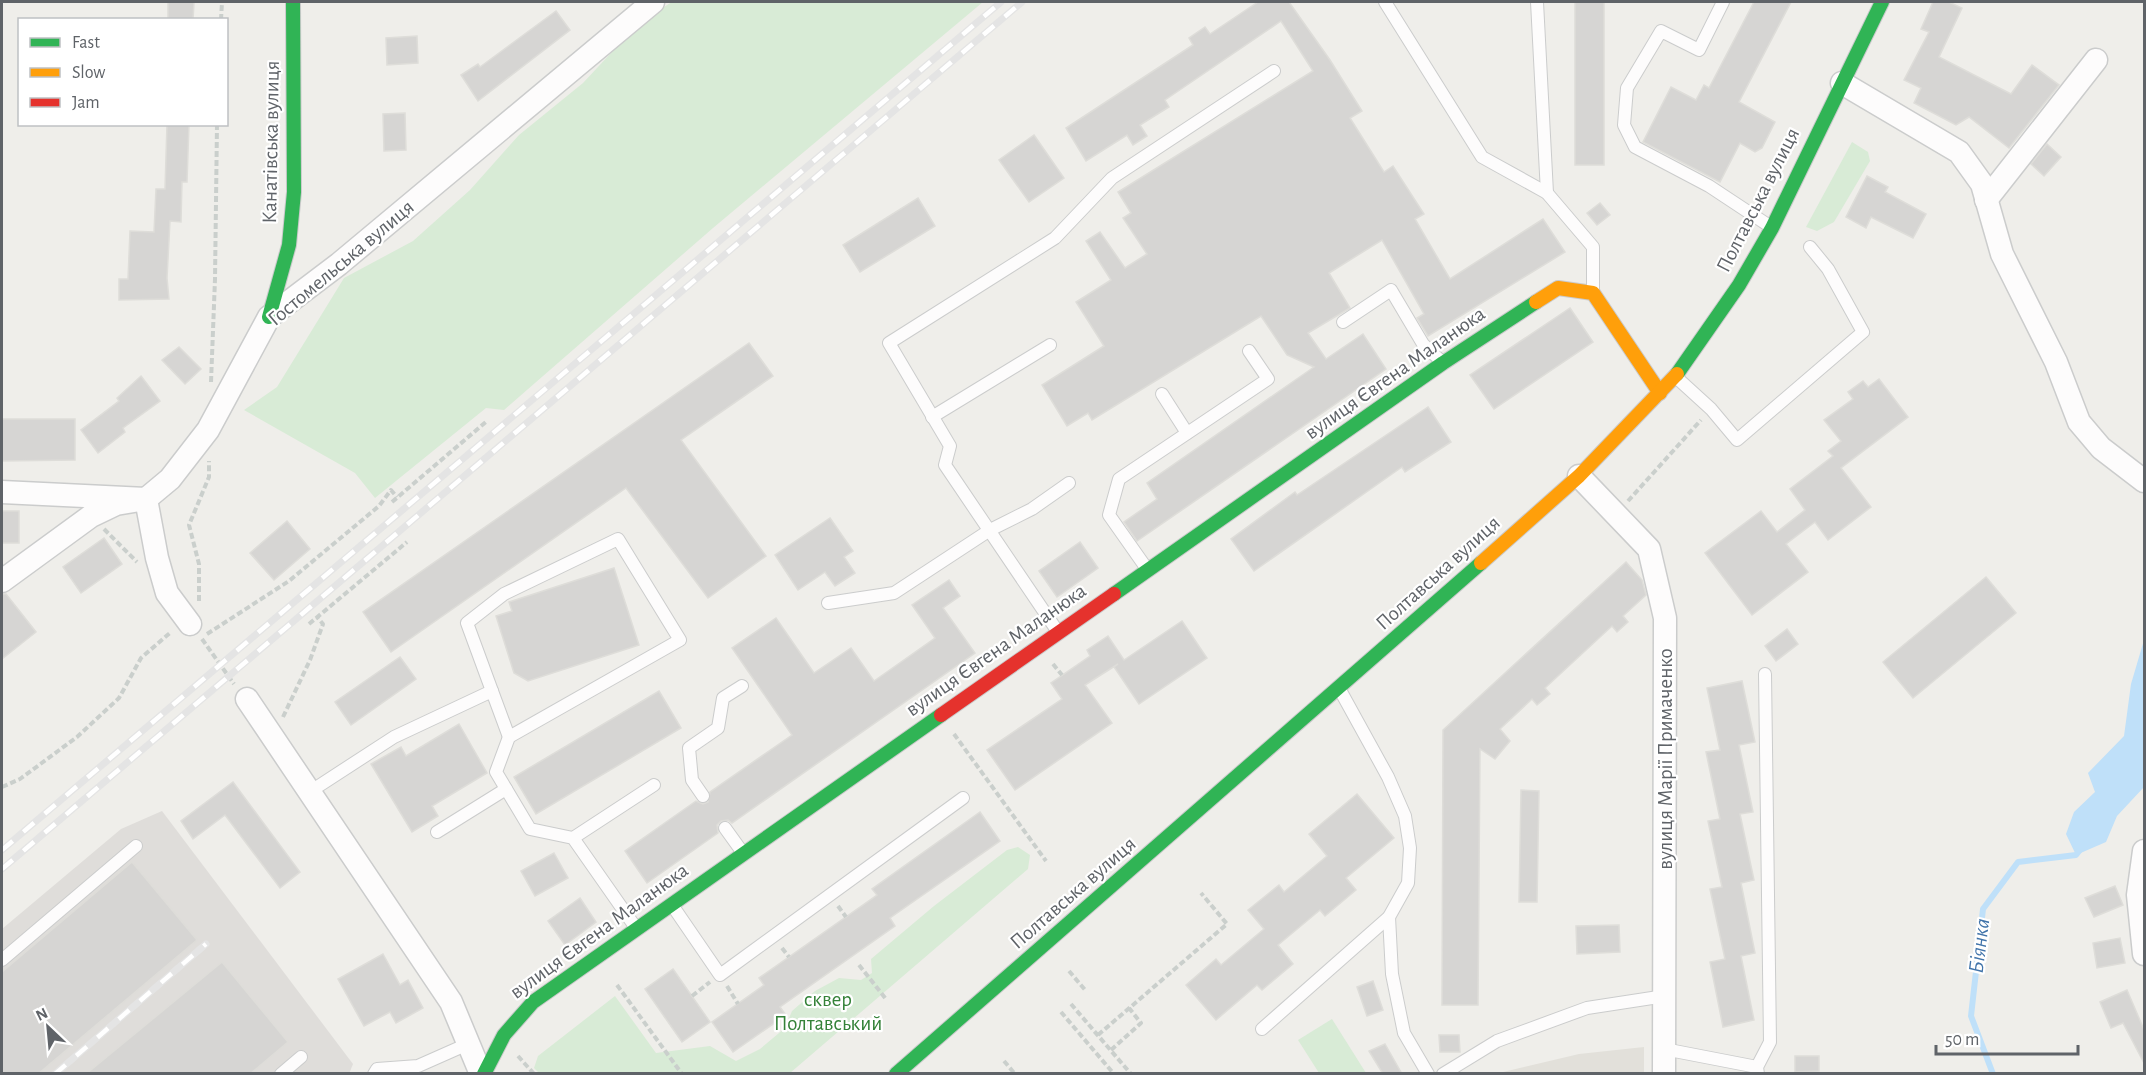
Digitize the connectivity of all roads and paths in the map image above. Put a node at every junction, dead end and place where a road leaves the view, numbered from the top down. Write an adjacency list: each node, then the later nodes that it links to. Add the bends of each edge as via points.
1 (222, 2): 8 (path)
2 (293, 2): 17 (street, Канатівська вулиця, via 294,192 289,245)
3 (653, 2): 17 (street, Гостомельська вулиця, via 339,264)
4 (1385, 2): 12 (lane, via 1482,157)
5 (1537, 2): 12 (lane)
6 (1723, 2): 14 (lane, via 1700,50 1660,31 1627,88 1624,125 1635,147 1709,186)
7 (1882, 2): 11 (street, Полтавська вулиця)
8 (221, 18)
9 (2096, 60): 13 (street)
10 (1274, 71): 26 (lane, via 1112,178 1055,238 889,343)
11 (1842, 83): 13 (street, via 1959,152 1982,184); 14 (street, Полтавська вулиця)
12 (1547, 193): 16 (lane, via 1593,247)
13 (1986, 200): 30 (street, via 2002,254 2056,362 2079,422 2101,448)
14 (1772, 228): 22 (street, Полтавська вулиця, via 1739,285)
15 (1810, 247): 25 (lane, via 1828,269 1863,332 1737,440)
16 (1593, 293): 21 (street, вулиця Євгена Маланюка, via 1558,288); 23 (street)
17 (269, 317): 34 (street, Гостомельська вулиця, via 208,430 170,479)
18 (1343, 322): 21 (lane, via 1391,290 1423,344)
19 (1050, 345): 26 (lane)
20 (1249, 351): 28 (lane, via 1268,380)
21 (1443, 363): 41 (street, вулиця Євгена Маланюка)
22 (1676, 376): 23 (street, Полтавська вулиця); 25 (lane)
23 (1660, 393): 29 (street, Полтавська вулиця)
24 (1162, 394): 28 (lane)
25 (1711, 409): 36 (path)
26 (932, 417): 38 (lane, via 950,446 945,465)
27 (487, 421): 33 (path)
28 (1187, 433): 41 (lane, via 1119,479 1109,515)
29 (1578, 476): 36 (street, вулиця Марії Примаченко); 50 (street, Полтавська вулиця)
30 (2145, 481)
31 (1069, 483): 38 (lane, via 1032,509)
32 (2, 492): 34 (street)
33 (397, 497): 35 (path); 46 (path, via 391,490 379,506 289,581)
34 (146, 499): 37 (street, via 116,504); 46 (street, via 167,593)
35 (392, 502)
36 (1617, 513): 79 (street, вулиця Марії Примаченко, via 1649,549 1665,618)
37 (91, 516): 40 (path); 42 (street)
38 (990, 530): 43 (lane, via 894,593); 47 (lane)
39 (407, 542): 44 (path)
40 (144, 570)
41 (1147, 570): 47 (street, вулиця Євгена Маланюка)
42 (2, 581)
43 (828, 603)
44 (317, 617): 45 (path); 54 (path, via 323,624 310,660 286,713)
45 (309, 624)
46 (193, 627): 52 (path); 57 (path, via 141,658 118,698 77,737 20,779)
47 (1058, 632): 67 (street, вулиця Євгена Маланюка)
48 (1765, 674): 91 (lane, via 1770,1042)
49 (742, 686): 60 (lane, via 723,698 718,728 689,748 692,780)
50 (1339, 689): 71 (lane, via 1405,816 1410,848 1408,883); 96 (street, Полтавська вулиця)
51 (492, 691): 55 (lane); 55 (lane, via 467,623 504,594 618,539 680,640); 59 (lane, via 394,737)
52 (246, 699): 54 (street)
53 (950, 729): 68 (path)
54 (271, 734): 59 (street)
55 (509, 737): 58 (lane, via 496,772)
56 (654, 785): 64 (lane)
57 (2, 787)
58 (506, 789): 63 (lane); 64 (lane, via 530,829)
59 (310, 791): 86 (street, via 451,1002)
60 (703, 796)
61 (963, 798): 70 (lane, via 720,975)
62 (725, 828): 67 (lane)
63 (437, 832)
64 (573, 838): 72 (lane)
65 (136, 846): 74 (lane)
66 (2145, 851): 73 (street, via 2138,895)
67 (742, 853): 70 (street, вулиця Євгена Маланюка)
68 (1046, 861)
69 (1201, 893): 82 (path, via 1227,924)
70 (671, 904): 72 (street, вулиця Євгена Маланюка)
71 (1389, 917): 84 (lane); 100 (lane, via 1392,974 1404,1033)
72 (636, 928): 94 (street, вулиця Євгена Маланюка, via 515,1018)
73 (2145, 954)
74 (2, 960)
75 (859, 965): 80 (path)
76 (1069, 971): 78 (path)
77 (617, 985): 95 (path)
78 (1086, 991)
79 (1665, 996): 87 (street, вулиця Марії Примаченко); 101 (lane, via 1587,1008 1497,1041)
80 (886, 999)
81 (1071, 1004): 85 (path)
82 (1129, 1008): 85 (path); 88 (path, via 1141,1023)
83 (1061, 1012): 98 (path)
84 (1262, 1029)
85 (1098, 1035): 88 (path)
86 (470, 1043): 93 (lane, via 418,1066 376,1069); 94 (street)
87 (1664, 1049): 91 (lane); 102 (street, вулиця Марії Примаченко)
88 (1110, 1050): 99 (path)
89 (301, 1057): 92 (lane)
90 (1004, 1061): 97 (path)
91 (1758, 1070)
92 (281, 1074)
93 (374, 1074)
94 (482, 1074)
95 (682, 1074)
96 (896, 1074)
97 (1015, 1074)
98 (1114, 1074)
99 (1131, 1074)
100 (1428, 1074)
101 (1443, 1074)
102 (1664, 1074)

